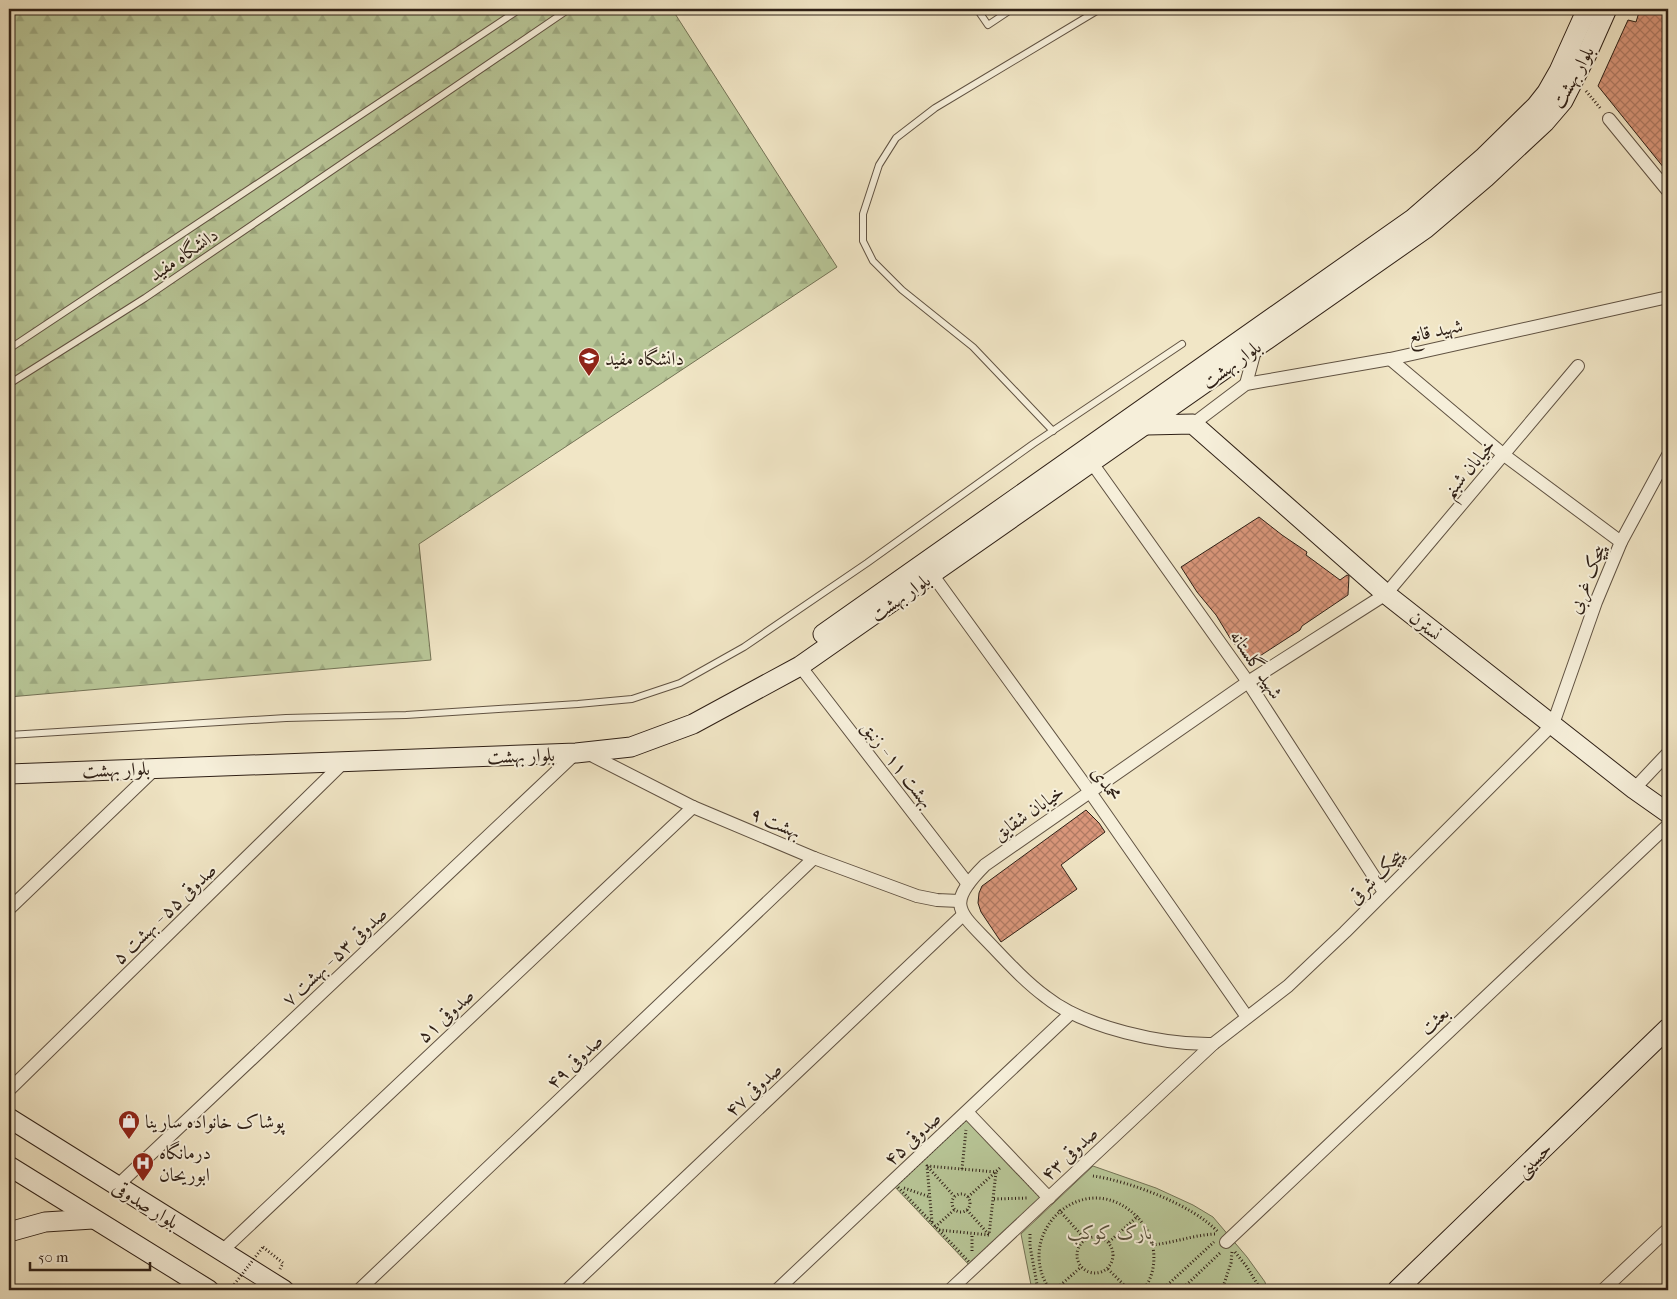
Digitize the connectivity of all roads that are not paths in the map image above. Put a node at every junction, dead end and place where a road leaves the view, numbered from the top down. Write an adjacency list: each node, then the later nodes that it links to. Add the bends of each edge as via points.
1 (520, 9): 13 (lane, دانشگاه مفید)
2 (569, 9): 16 (lane, دانشگاه مفید, via 145,298)
3 (977, 9): 4 (lane, via 988,25)
4 (1012, 9)
5 (1100, 9): 20 (lane, via 935,108 896,138 879,165 863,214 863,241 873,261 902,290 973,347)
6 (1587, 9): 33 (street, بلوار بهشت, via 1559,71 1536,106 1414,218 793,655 738,688 682,715 628,734 577,742)
7 (1607, 9): 12 (street, بلوار بهشت, via 1563,101 1546,122 1425,229)
8 (1609, 119): 9 (street)
9 (1668, 191)
10 (1668, 297): 14 (street, شهید قانع)
11 (1182, 344): 20 (lane)
12 (1256, 347): 17 (street); 19 (street, بلوار بهشت)
13 (9, 349)
14 (1390, 359): 17 (street, شهید قانع); 21 (street)
15 (1578, 366): 21 (street, خیابان شبنم)
16 (9, 384)
17 (1246, 384): 18 (street)
18 (1193, 424): 19 (street); 26 (street, نسترن)
19 (1146, 425): 23 (street, بلوار بهشت)
20 (1053, 431): 30 (lane, via 744,647 680,683 632,699 406,715 286,718)
21 (1504, 455): 24 (street); 26 (street, خیابان شبنم)
22 (1668, 455): 24 (street, پیچک غربی)
23 (1092, 463): 25 (street, بلوار بهشت); 28 (street, شهید گلستانه)
24 (1621, 542): 29 (street, پیچک غربی)
25 (932, 574): 27 (street, بلوار بهشت); 38 (street, محمدی)
26 (1386, 594): 28 (street, خیابان شقایق); 29 (street, نسترن)
27 (800, 666): 31 (street, بلوار بهشت, via 693,724 631,747); 43 (street, بهشت ۱۱ - زنبق)
28 (1248, 682): 38 (street, خیابان شقایق); 44 (street, شهید گلستانه)
29 (1553, 724): 37 (street, نسترن); 44 (street, پیچک شرقی)
30 (9, 735)
31 (581, 753): 34 (street, بلوار بهشت); 39 (street, بهشت ۹); 56 (street, صدوقی ۵۳ - بهشت ۷)
32 (1668, 753): 37 (street)
33 (9, 762)
34 (345, 762): 35 (street, بلوار بهشت); 52 (street, صدوقی ۵۵ - بهشت ۵)
35 (156, 768): 36 (street, بلوار بهشت); 46 (street)
36 (9, 774)
37 (1634, 789): 40 (street, نسترن)
38 (1090, 792): 43 (street, خیابان شقایق, via 985,865); 49 (street, محمدی)
39 (693, 806): 42 (street, بهشت ۹); 62 (street, صدوقی ۵۱)
40 (1668, 814)
41 (1668, 825): 61 (street, بعثت)
42 (814, 858): 45 (street, بهشت ۹, via 917,896); 65 (street, صدوقی ۴۹)
43 (968, 884): 45 (street, خیابان شقایق)
44 (1384, 892): 49 (street, پیچک شرقی, via 1288,986)
45 (959, 901): 47 (street)
46 (9, 910)
47 (964, 915): 48 (street, via 1027,981); 66 (street, صدوقی ۴۷)
48 (1070, 1013): 51 (street, via 1142,1035 1193,1044); 53 (street, صدوقی ۴۵)
49 (1247, 1017): 51 (street, پیچک شرقی)
50 (1668, 1028): 69 (street, حسینی)
51 (1213, 1044): 57 (street, صدوقی ۴۳)
52 (9, 1090)
53 (967, 1115): 57 (street); 67 (street, صدوقی ۴۵, via 922,1162 893,1184)
54 (9, 1118): 56 (street, بلوار صدوقی)
55 (9, 1166): 58 (street)
56 (117, 1186): 62 (street, بلوار صدوقی)
57 (1046, 1198): 68 (street, صدوقی ۴۳)
58 (92, 1219): 60 (street, via 46,1222); 63 (street)
59 (1668, 1229): 70 (street)
60 (9, 1232)
61 (1227, 1244)
62 (222, 1251): 64 (street, بلوار صدوقی)
63 (209, 1290)
64 (284, 1290)
65 (359, 1290)
66 (568, 1290)
67 (777, 1290)
68 (950, 1290)
69 (1397, 1290)
70 (1603, 1290)

